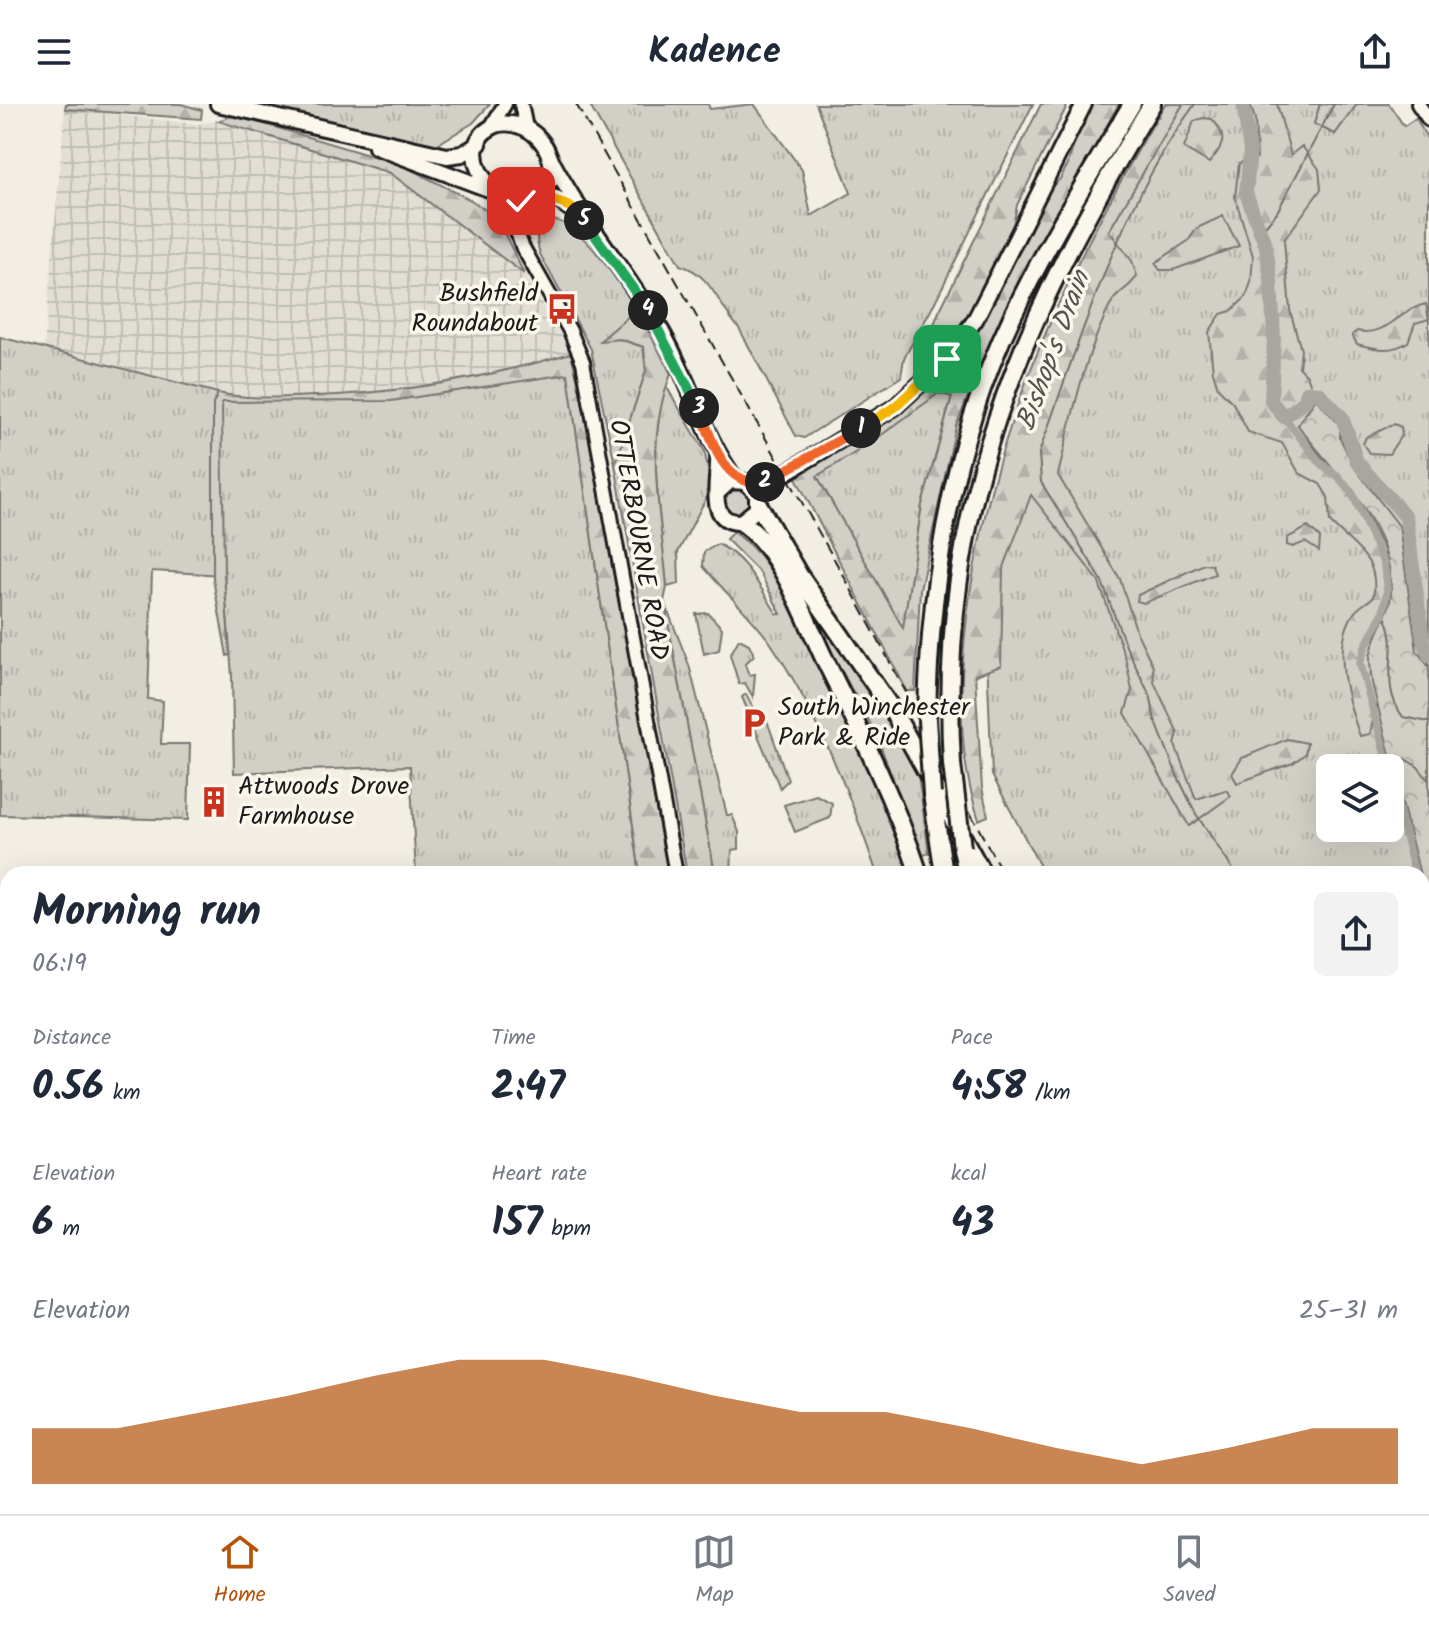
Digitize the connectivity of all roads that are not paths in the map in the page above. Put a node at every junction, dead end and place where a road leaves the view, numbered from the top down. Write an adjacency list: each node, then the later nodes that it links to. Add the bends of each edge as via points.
1 (218, 104): 11 (main road)
2 (505, 104): 9 (street)
3 (521, 104): 10 (street)
4 (1084, 104): 20 (main road, bridge, via 975,320 947,359 895,407)
5 (1132, 104): 26 (highway, bridge, via 1012,317 971,422 955,481 933,597 927,720)
6 (1152, 104): 27 (highway, bridge, via 1066,256 1014,370 965,529 950,670 952,764)
7 (1418, 104): 8 (street)
8 (1429, 120)
9 (491, 127): 10 (main road, via 506,123); 12 (main road)
10 (526, 128): 13 (main road)
11 (358, 139): 12 (main road, via 447,156); 14 (main road)
12 (479, 144): 14 (main road, via 478,168)
13 (549, 156): 15 (main road, via 551,179); 16 (main road)
14 (500, 194): 15 (main road, via 514,201); 17 (street, OTTERBOURNE ROAD)
15 (535, 197): 16 (main road, via 570,207); 17 (street)
16 (591, 226): 18 (main road, via 663,334)
17 (517, 227): 24 (street, OTTERBOURNE ROAD, via 583,362)
18 (718, 454): 19 (main road); 21 (main road)
19 (743, 482): 20 (main road); 21 (main road, via 725,484); 22 (main road)
20 (770, 482): 22 (main road)
21 (717, 493): 23 (main road, via 722,516)
22 (758, 502): 23 (main road, via 750,518); 28 (highway, via 799,575 893,711)
23 (741, 522): 25 (highway, via 768,549 803,612 878,769)
24 (675, 866)
25 (916, 866)
26 (943, 866)
27 (965, 866)
28 (979, 866)

